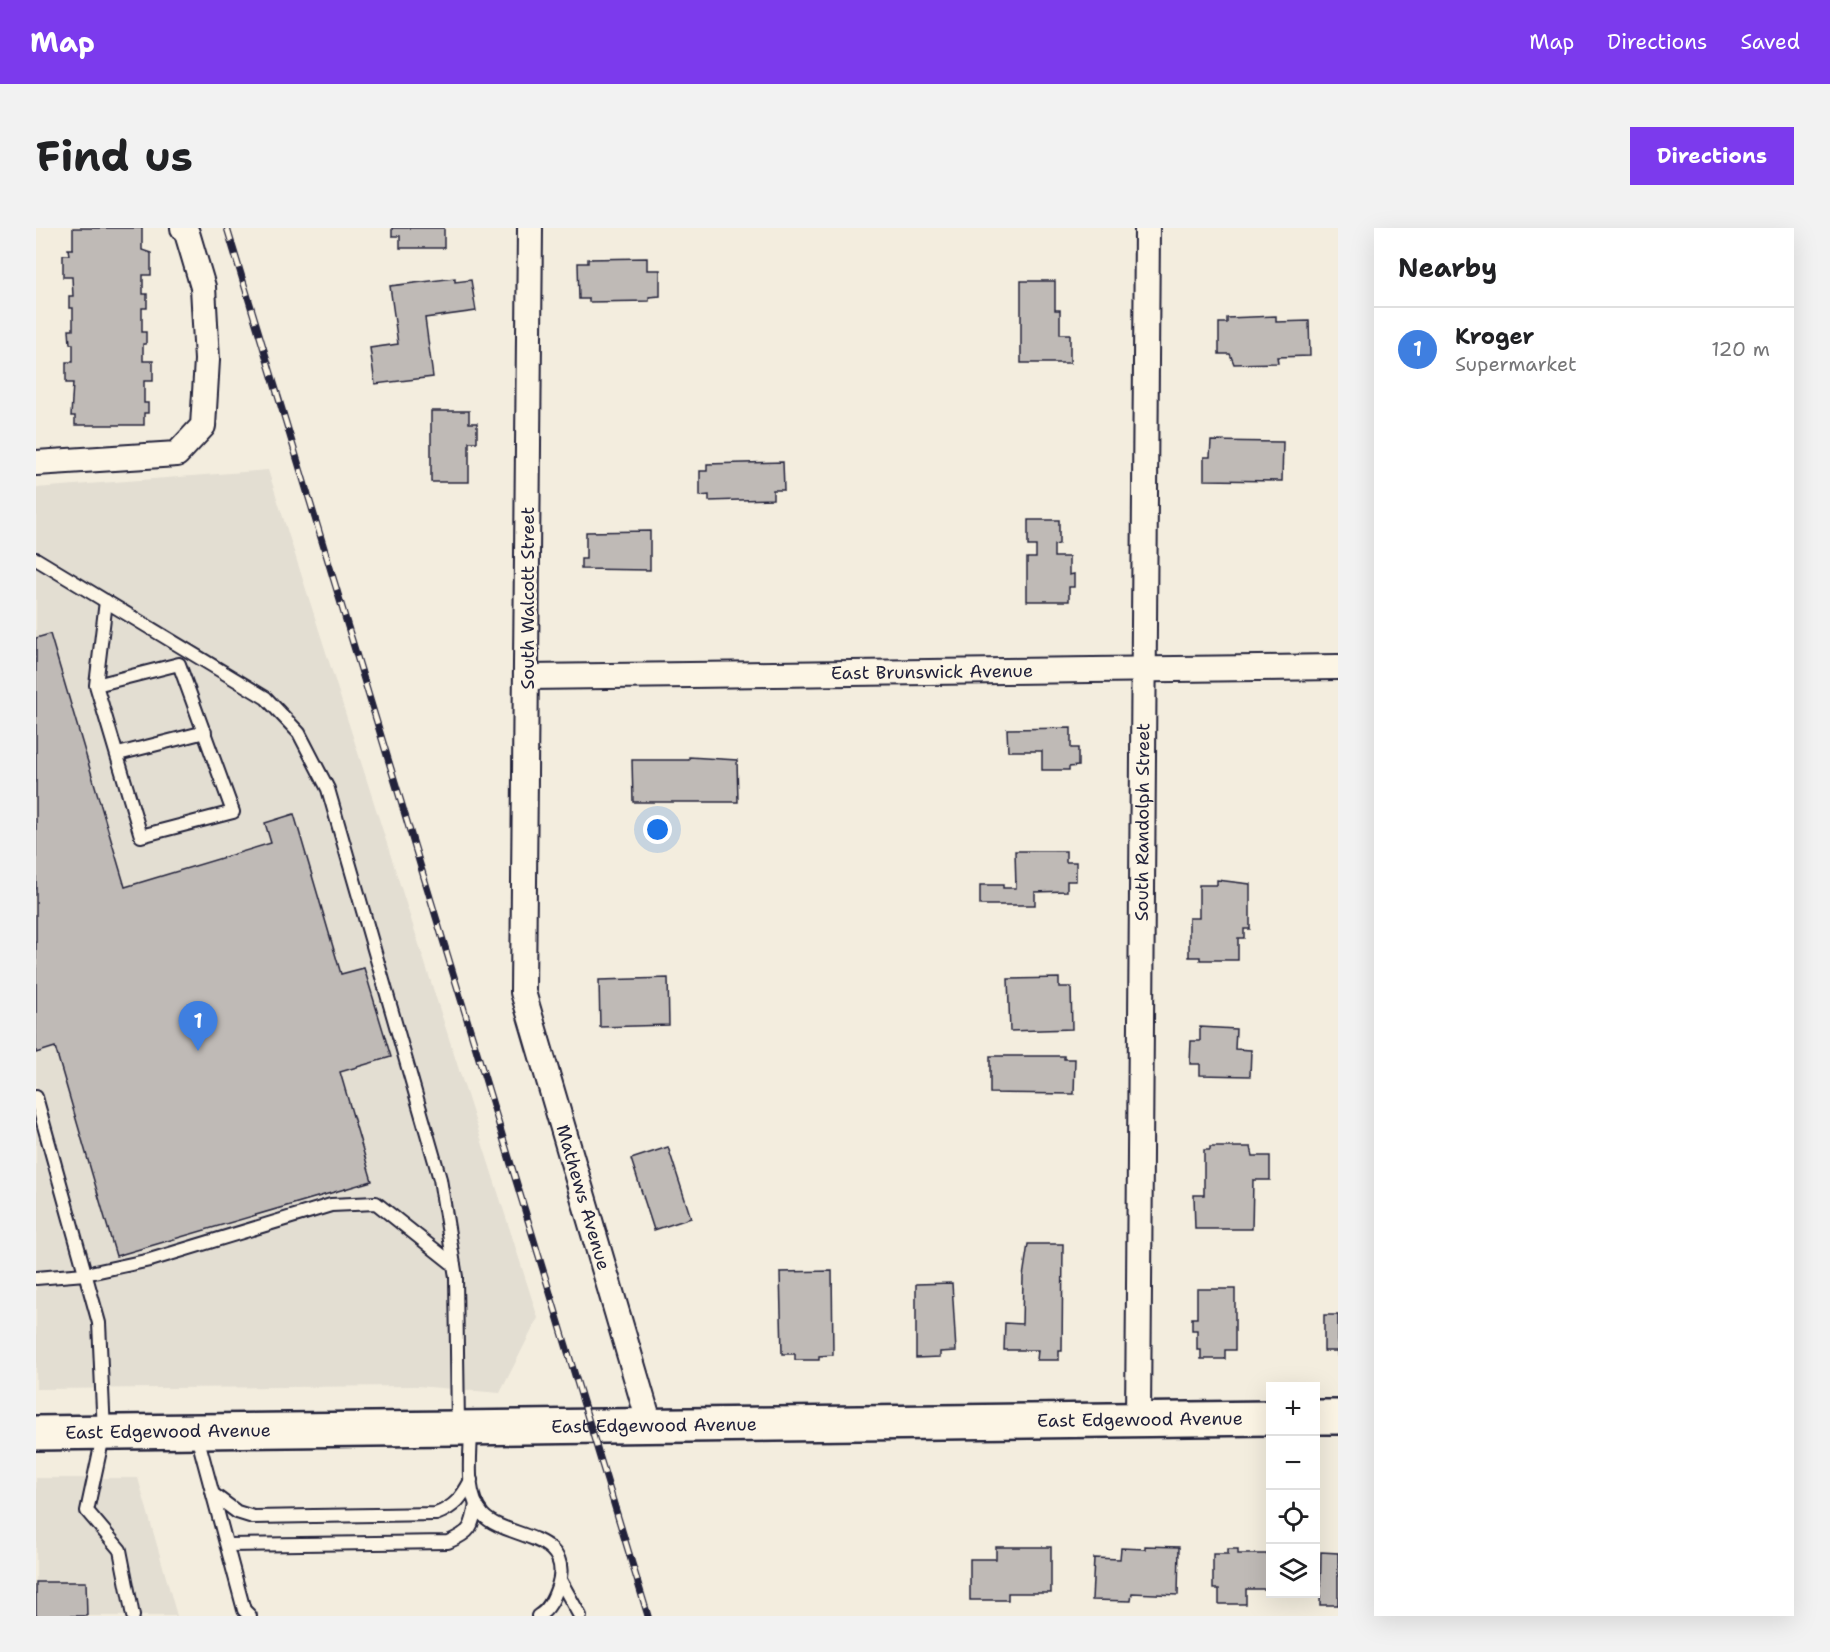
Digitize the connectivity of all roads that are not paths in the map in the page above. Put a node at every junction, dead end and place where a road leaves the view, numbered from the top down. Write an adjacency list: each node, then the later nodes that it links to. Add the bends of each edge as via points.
1 (183, 228): 4 (street, via 203,287 207,360 203,426 177,454)
2 (530, 228): 11 (street, South Walcott Street)
3 (1147, 228): 10 (street, South Randolph Street)
4 (36, 463)
5 (36, 559): 6 (lane)
6 (106, 601): 7 (lane); 12 (lane)
7 (177, 644): 8 (lane); 17 (lane, via 266,698 299,733 328,789 441,1179)
8 (180, 664): 12 (lane); 13 (lane)
9 (1338, 667): 10 (street, East Brunswick Avenue)
10 (1144, 669): 11 (street, East Brunswick Avenue); 22 (street, South Randolph Street)
11 (527, 677): 15 (street, South Walcott Street)
12 (96, 685): 14 (lane)
13 (205, 732): 14 (lane); 14 (lane, via 233,812 141,836)
14 (117, 754)
15 (523, 969): 24 (street, Mathews Avenue, via 523,992)
16 (36, 1098): 18 (lane)
17 (454, 1265): 18 (lane, via 375,1203 331,1205 150,1260); 25 (lane)
18 (85, 1274): 19 (lane); 27 (lane, via 99,1323)
19 (36, 1278)
20 (1320, 1417): 21 (main road)
21 (1338, 1417)
22 (1138, 1418): 23 (main road, East Edgewood Avenue); 24 (main road, East Edgewood Avenue)
23 (1266, 1418)
24 (650, 1425): 25 (main road, East Edgewood Avenue)
25 (465, 1428): 26 (main road, East Edgewood Avenue); 29 (lane)
26 (196, 1431): 27 (main road, East Edgewood Avenue); 30 (lane)
27 (104, 1432): 28 (main road, East Edgewood Avenue); 35 (lane, via 87,1511 120,1550)
28 (36, 1433)
29 (471, 1480): 30 (lane, via 461,1499 436,1514 253,1516 237,1512); 31 (lane)
30 (213, 1494): 32 (lane)
31 (476, 1503): 32 (lane, via 473,1526 448,1542); 33 (lane, via 484,1516 549,1546 559,1562)
32 (227, 1545): 34 (lane)
33 (560, 1580): 36 (lane, via 554,1599); 37 (lane)
34 (247, 1614)
35 (133, 1616)
36 (538, 1616)
37 (580, 1616)

